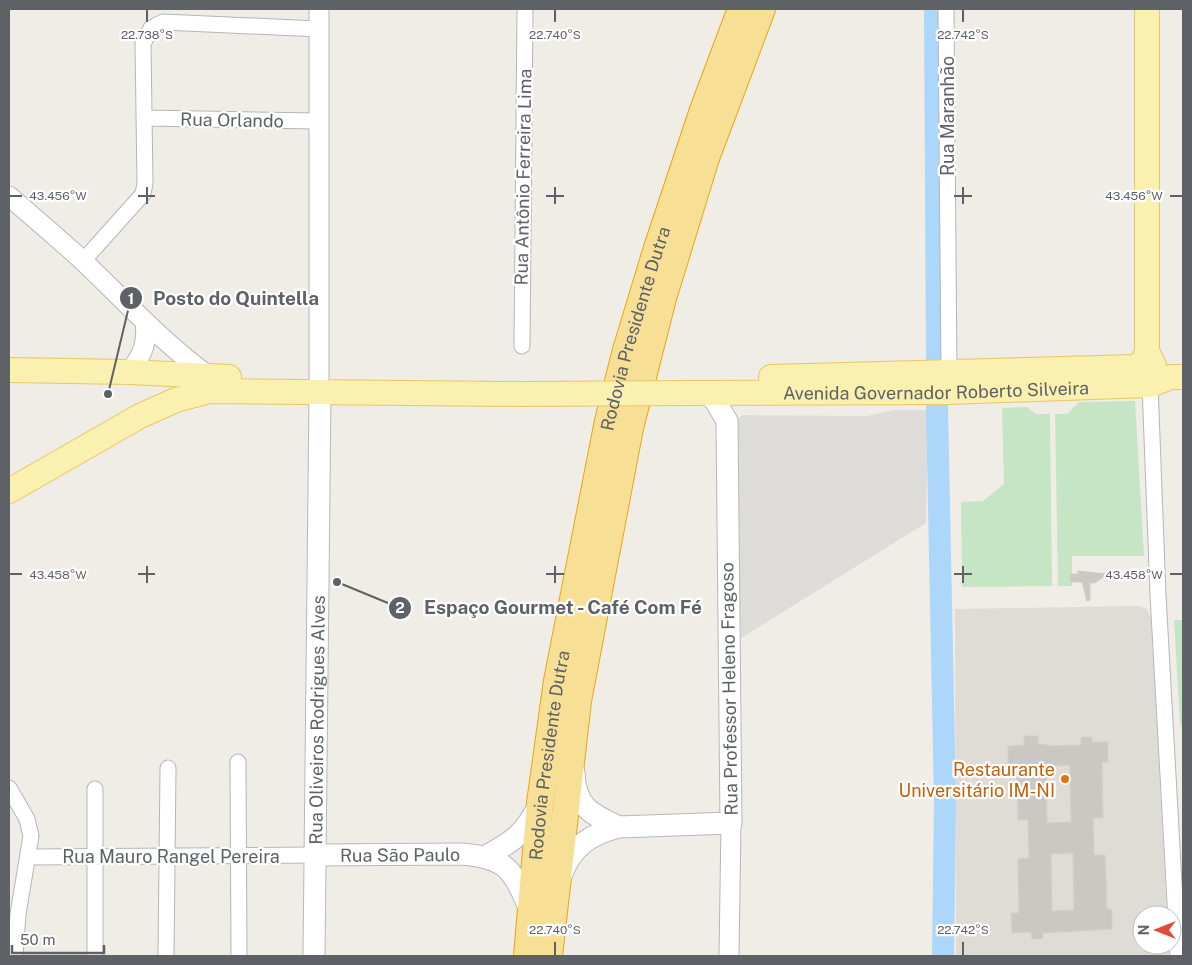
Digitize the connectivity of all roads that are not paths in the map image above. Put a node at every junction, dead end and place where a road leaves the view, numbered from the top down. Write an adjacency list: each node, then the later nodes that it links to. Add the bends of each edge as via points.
1 (319, 9): 7 (street, Rua Oliveiros Rodrigues Alves)
2 (525, 9): 13 (street, Rua Antônio Ferreira Lima)
3 (741, 9): 31 (highway, Rodovia Presidente Dutra, via 691,145 624,358 608,421 557,681)
4 (762, 9): 26 (highway, Rodovia Presidente Dutra, via 706,158 646,360 630,428)
5 (946, 9): 17 (street, Rua Maranhão)
6 (1147, 9): 14 (main road)
7 (319, 29): 8 (street, via 154,24 143,44); 9 (street, Rua Oliveiros Rodrigues Alves)
8 (144, 118): 9 (street, Rua Orlando); 11 (street, via 143,194)
9 (319, 122): 20 (street, Rua Oliveiros Rodrigues Alves)
10 (9, 196): 11 (street)
11 (83, 261): 12 (street)
12 (145, 323): 16 (street, via 146,342); 19 (street)
13 (522, 346)
14 (1147, 351): 17 (main road, Avenida Governador Roberto Silveira, via 1143,362 1135,367); 18 (main road)
15 (9, 370): 16 (main road)
16 (136, 372): 19 (main road); 23 (main road, via 151,384 154,392)
17 (949, 372): 21 (main road, Avenida Governador Roberto Silveira)
18 (1168, 379): 22 (main road, Avenida Governador Roberto Silveira, via 948,392); 51 (street)
19 (210, 384): 20 (main road); 23 (main road)
20 (320, 386): 21 (main road); 34 (main road, Rua Oliveiros Rodrigues Alves)
21 (692, 388): 22 (main road, Avenida Governador Roberto Silveira); 24 (main road, via 714,399)
22 (742, 393): 24 (main road, Rua Professor Heleno Fragoso)
23 (149, 412): 25 (main road)
24 (727, 421): 32 (main road, Rua Professor Heleno Fragoso)
25 (9, 491)
26 (573, 735): 33 (main road, via 575,783 580,801 595,816); 40 (highway, Rodovia Presidente Dutra)
27 (238, 762): 37 (street)
28 (168, 768): 36 (street)
29 (9, 788): 39 (street, via 30,826)
30 (95, 789): 35 (street)
31 (540, 803): 38 (main road, Rua São Paulo, via 523,832); 42 (highway, Rodovia Presidente Dutra)
32 (730, 823): 33 (main road); 50 (street, Rua Professor Heleno Fragoso)
33 (619, 828): 40 (main road, via 598,833 578,846 565,865)
34 (314, 855): 37 (street, Rua Mauro Rangel Pereira); 38 (main road, Rua São Paulo); 47 (main road, Rua Oliveiros Rodrigues Alves)
35 (95, 856): 36 (street, Rua Mauro Rangel Pereira); 39 (street, Rua Mauro Rangel Pereira); 44 (street)
36 (167, 856): 37 (street, Rua Mauro Rangel Pereira); 45 (street)
37 (239, 856): 46 (street)
38 (486, 856): 42 (main road, Rua São Paulo, via 512,873)
39 (28, 857): 41 (street)
40 (555, 893): 49 (highway, Rodovia Presidente Dutra)
41 (13, 910): 43 (street)
42 (531, 912): 48 (highway, Rodovia Presidente Dutra)
43 (15, 956)
44 (95, 956)
45 (166, 956)
46 (240, 956)
47 (314, 956)
48 (527, 956)
49 (550, 956)
50 (729, 956)
51 (1178, 956)

